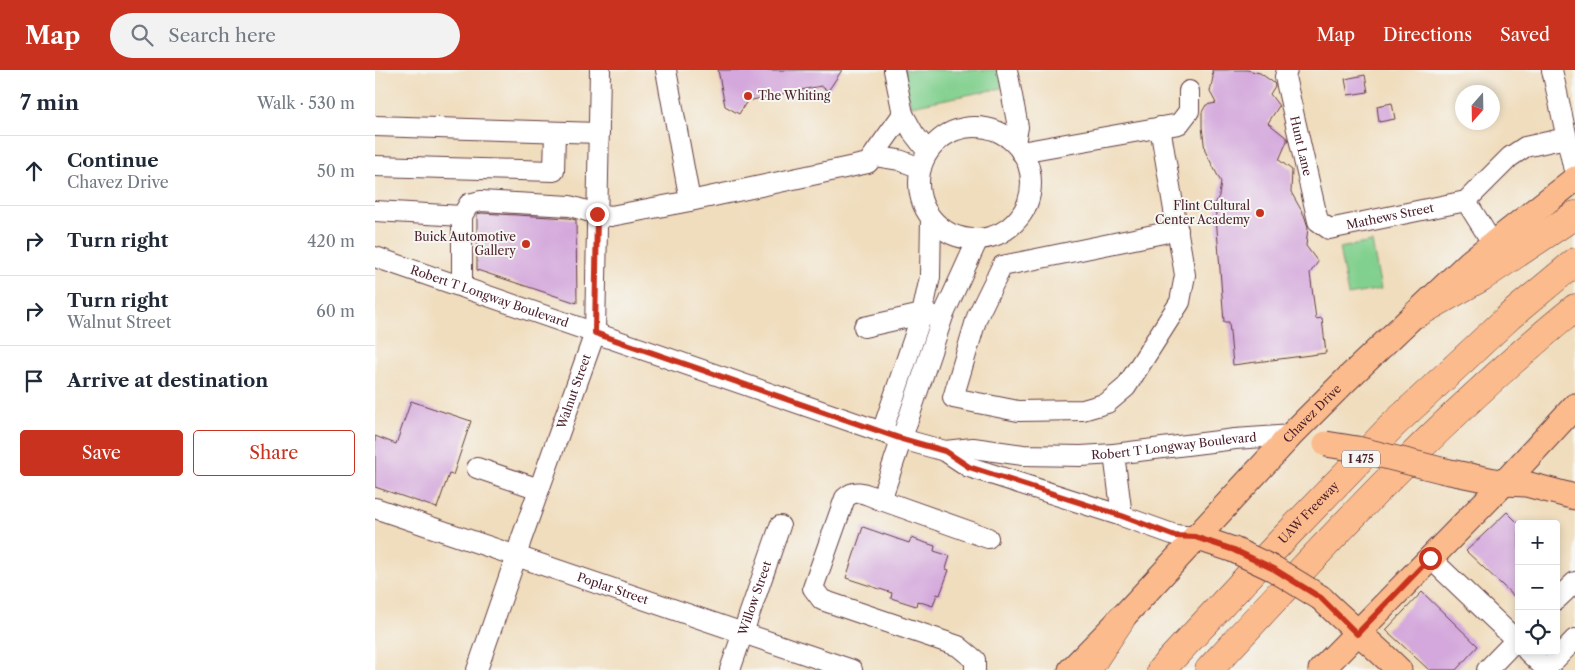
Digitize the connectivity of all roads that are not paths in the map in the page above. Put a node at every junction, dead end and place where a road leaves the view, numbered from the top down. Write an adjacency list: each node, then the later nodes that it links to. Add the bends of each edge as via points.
1 (600, 70): 12 (street, Walnut Street)
2 (665, 70): 20 (street)
3 (895, 70): 8 (street)
4 (1007, 70): 14 (street, via 1018,127)
5 (1287, 70): 27 (street, Hunt Lane, via 1285,77)
6 (1552, 70): 13 (street)
7 (1189, 91): 10 (street, via 1189,111 1179,124)
8 (903, 114): 15 (street); 16 (street)
9 (375, 126): 11 (street)
10 (1160, 127): 14 (street); 28 (street)
11 (555, 132): 12 (street); 17 (street, via 554,171)
12 (599, 133): 23 (street, Walnut Street)
13 (1566, 138): 18 (street); 21 (street, via 1525,147 1510,156)
14 (1018, 147): 16 (street, via 1001,133 969,127 953,131 939,140); 29 (street, via 1031,175 1030,194 1024,211 997,235)
15 (871, 160): 16 (street); 20 (street)
16 (924, 160): 26 (street, via 919,186)
17 (375, 166)
18 (1575, 175)
19 (1575, 179): 30 (main road, Chavez Drive)
20 (690, 201): 23 (street, via 611,216)
21 (1466, 201): 27 (street, Mathews Street, via 1329,229); 30 (street)
22 (375, 211): 25 (street)
23 (597, 214): 25 (street, via 570,206 481,201 469,204); 40 (street, Walnut Street)
24 (1575, 215): 36 (highway, via 1482,277)
25 (462, 216): 34 (street)
26 (931, 218): 29 (street, via 945,230 961,237); 37 (street, via 930,277)
27 (1318, 221)
28 (1178, 230): 33 (street); 33 (street, via 1185,275 1180,302 1126,388 1107,403 1083,410 1018,411 953,398 977,317)
29 (979, 239): 33 (street); 38 (street)
30 (1493, 244): 36 (main road, Chavez Drive)
31 (375, 257): 34 (street, Robert T Longway Boulevard)
32 (1575, 262): 74 (highway, UAW Freeway / I 475, via 1510,316 1392,426)
33 (1002, 266)
34 (462, 287): 40 (street, Robert T Longway Boulevard)
35 (1575, 308): 75 (highway, I 475, via 1437,431 1324,545)
36 (1417, 312): 43 (main road, Chavez Drive)
37 (921, 314): 38 (street); 39 (street); 42 (street)
38 (943, 316): 44 (street)
39 (865, 327)
40 (595, 333): 42 (street, Robert T Longway Boulevard); 49 (street, Walnut Street)
41 (1575, 406): 48 (main road)
42 (882, 432): 44 (street, Robert T Longway Boulevard)
43 (1291, 435): 46 (street, Robert T Longway Boulevard); 48 (main road, Robert T Longway Boulevard, bridge); 55 (main road, Chavez Drive)
44 (902, 439): 45 (street, Robert T Longway Boulevard); 51 (street)
45 (945, 451): 46 (street, Robert T Longway Boulevard, via 973,448 1054,457); 53 (street, Robert T Longway Boulevard, via 969,467)
46 (1114, 454): 53 (street)
47 (477, 468): 49 (street)
48 (1504, 483): 50 (main road, Robert T Longway Boulevard, via 1526,484); 58 (main road)
49 (539, 489): 57 (street, Walnut Street)
50 (1575, 497)
51 (881, 500): 56 (street); 71 (street, via 856,491 845,498 813,588 823,600 958,646 975,660)
52 (375, 508): 57 (street, Poplar Street)
53 (1122, 516): 55 (street, Robert T Longway Boulevard, via 1175,536)
54 (780, 526): 62 (street, Willow Street)
55 (1195, 537): 61 (main road, Chavez Drive); 63 (main road, Robert T Longway Boulevard, bridge, via 1234,550 1274,569 1321,598)
56 (988, 538)
57 (516, 557): 62 (street, Poplar Street); 68 (street, Walnut Street)
58 (1430, 558): 63 (main road); 64 (street)
59 (1575, 582): 60 (street)
60 (1560, 596)
61 (1121, 618): 72 (main road, Chavez Drive); 73 (highway)
62 (743, 634): 69 (street, Willow Street); 70 (street, Poplar Street)
63 (1357, 634): 76 (main road); 77 (main road, Robert T Longway Boulevard)
64 (1515, 638)
65 (1575, 639): 79 (street)
66 (1515, 647): 78 (street)
67 (1532, 655): 79 (street)
68 (477, 670)
69 (730, 670)
70 (852, 670)
71 (975, 670)
72 (1071, 670)
73 (1087, 670)
74 (1161, 670)
75 (1209, 670)
76 (1321, 670)
77 (1399, 670)
78 (1487, 670)
79 (1546, 670)

